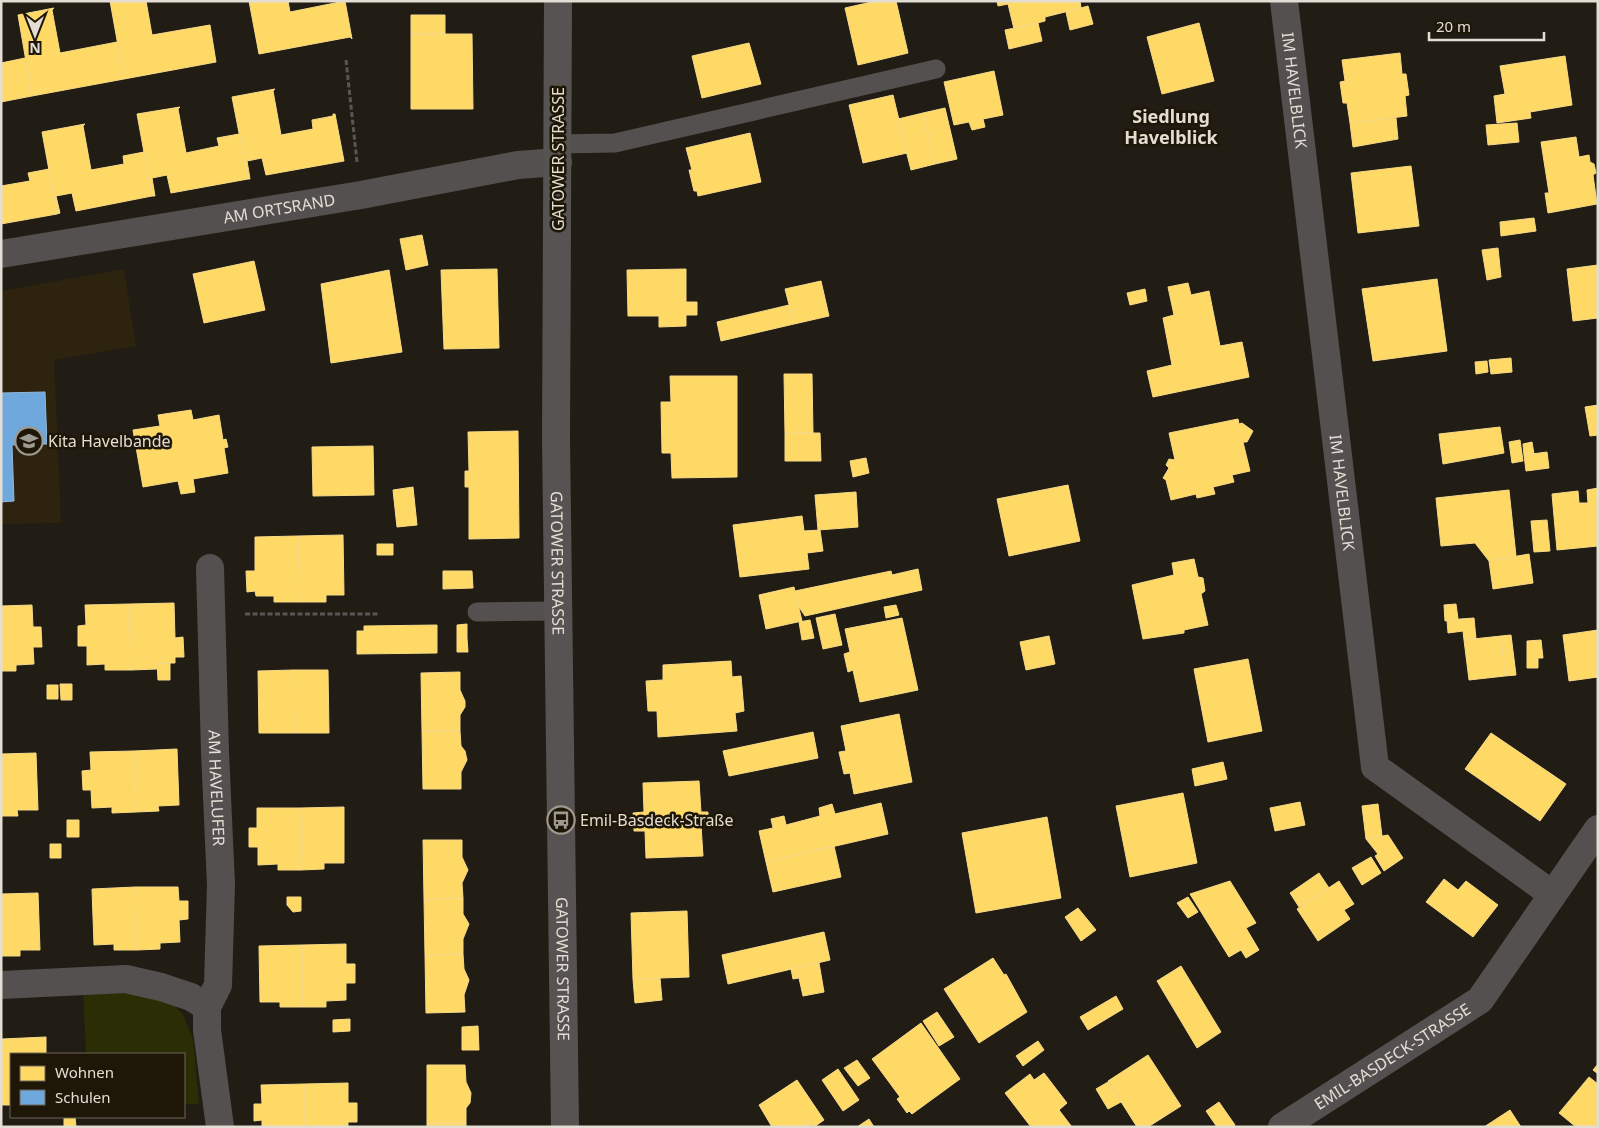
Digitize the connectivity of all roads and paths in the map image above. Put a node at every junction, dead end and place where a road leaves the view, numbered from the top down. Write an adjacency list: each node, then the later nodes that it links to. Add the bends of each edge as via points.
1 (558, 1): 5 (main road, GATOWER STRASSE)
2 (1284, 1): 14 (street, IM HAVELBLICK, via 1375,766)
3 (346, 60): 6 (path)
4 (936, 69): 5 (lane, via 615,143)
5 (558, 153): 6 (street, AM ORTSRAND, via 518,165); 9 (main road, GATOWER STRASSE)
6 (361, 194): 7 (street, AM ORTSRAND)
7 (1, 254)
8 (210, 568): 11 (street, AM HAVELUFER)
9 (558, 611): 10 (lane); 18 (main road, GATOWER STRASSE)
10 (477, 612)
11 (212, 614): 12 (path); 16 (street, AM HAVELUFER, via 221,885 218,985)
12 (378, 614)
13 (1598, 829): 14 (street, EMIL-BASDECK-STRASSE)
14 (1552, 894): 19 (street, EMIL-BASDECK-STRASSE, via 1480,1000)
15 (1, 985): 16 (street, via 126,979 191,997)
16 (207, 1007): 17 (street, AM HAVELUFER)
17 (220, 1127)
18 (565, 1127)
19 (1282, 1127)

